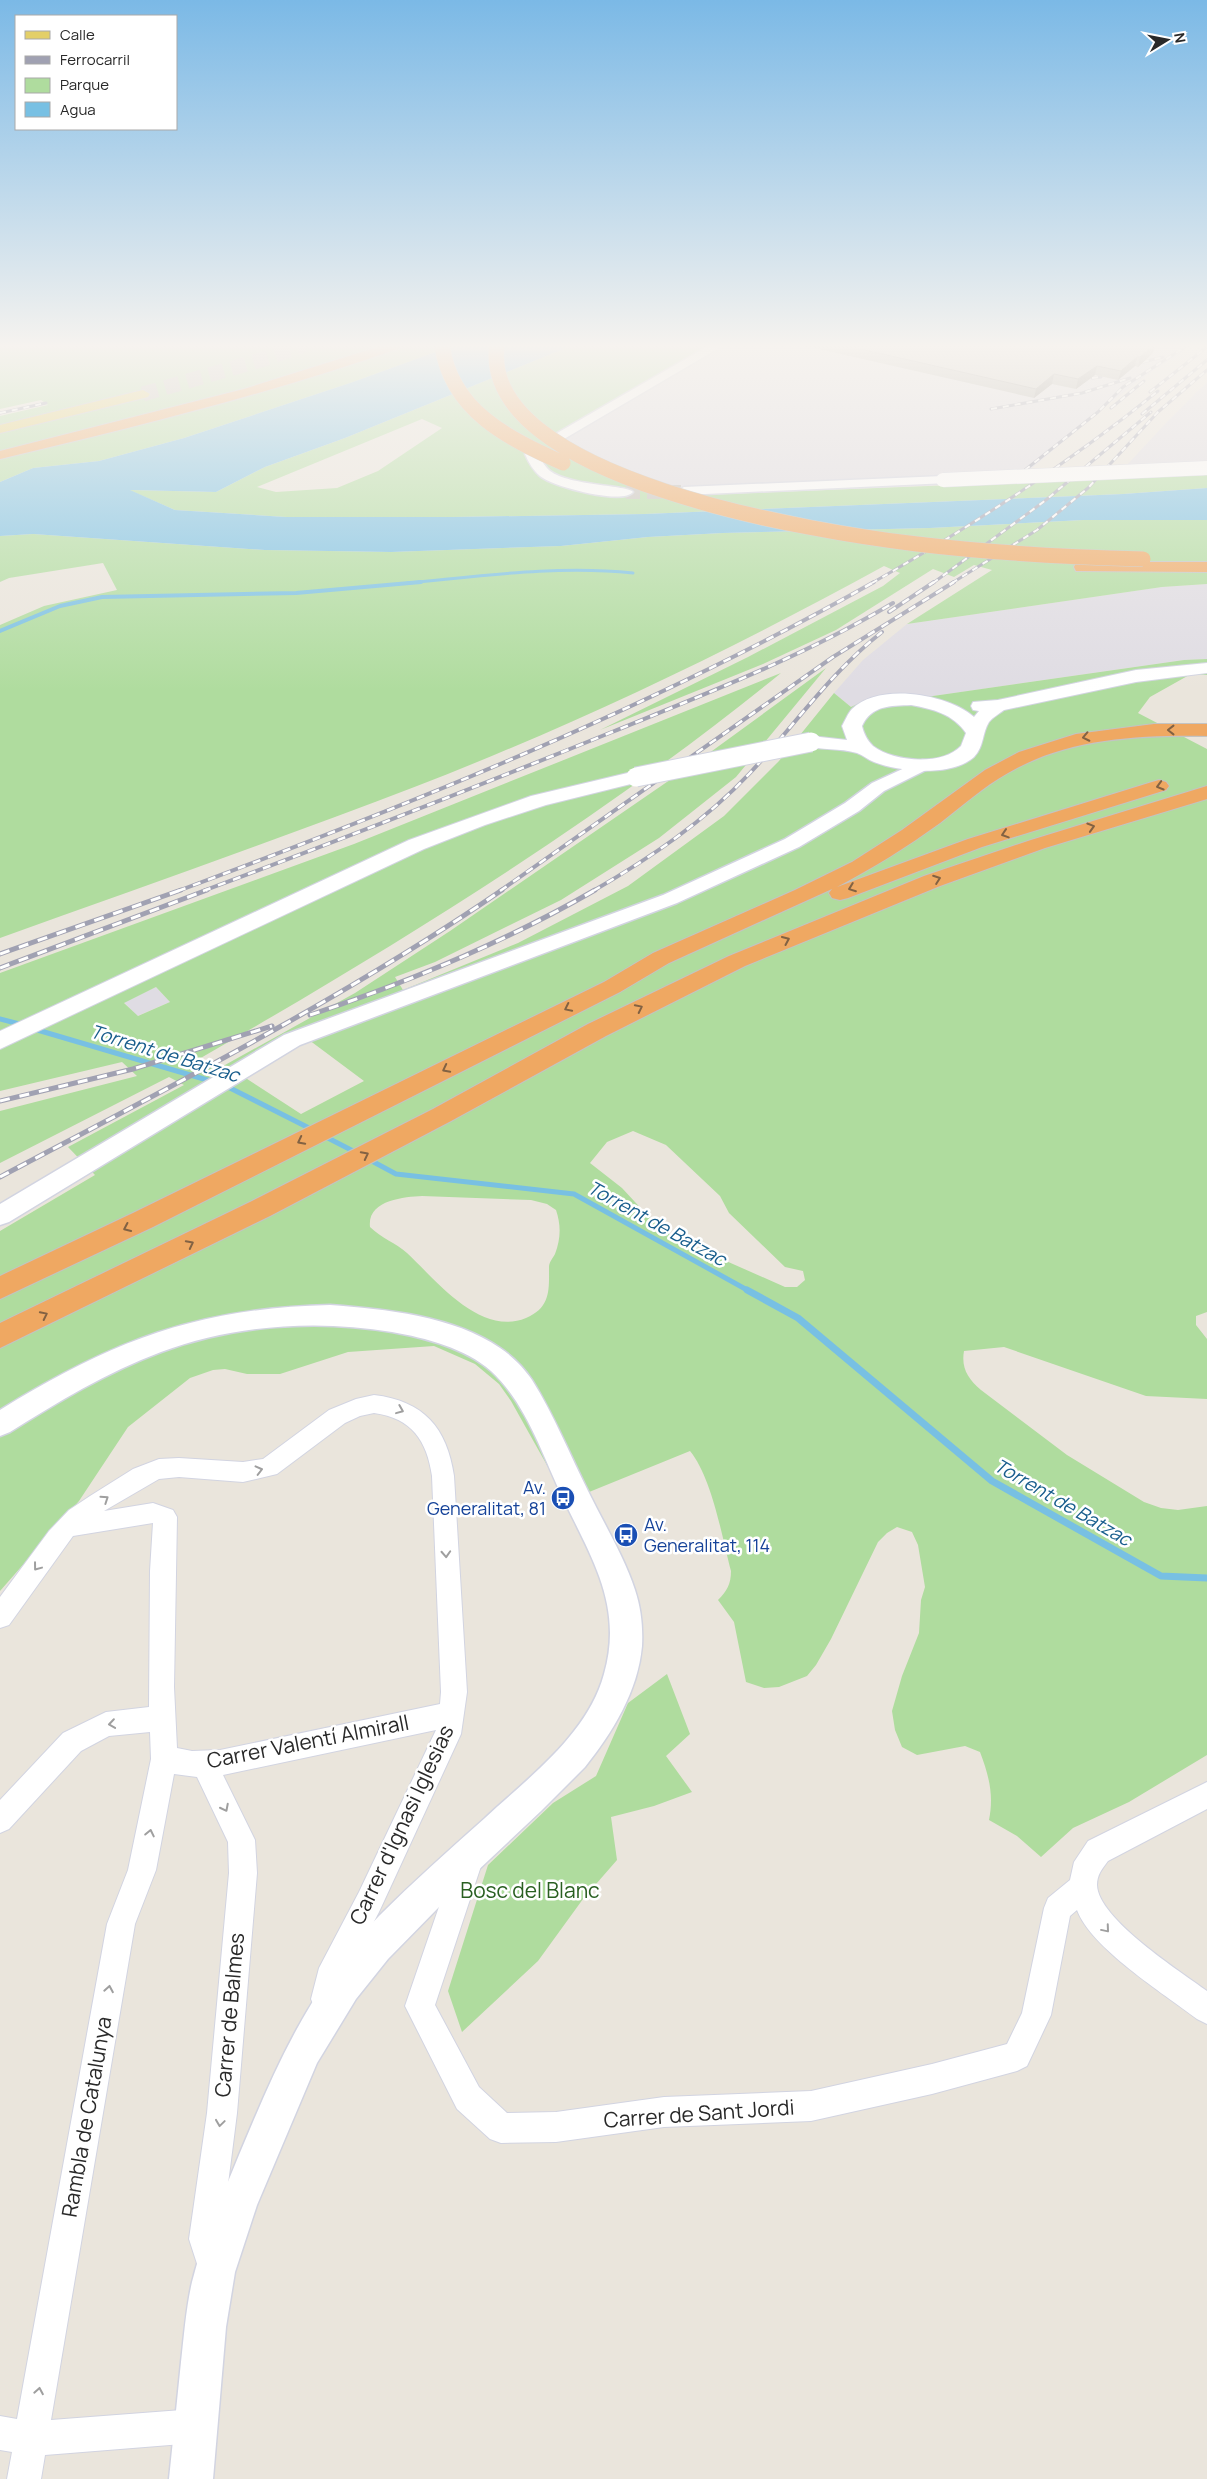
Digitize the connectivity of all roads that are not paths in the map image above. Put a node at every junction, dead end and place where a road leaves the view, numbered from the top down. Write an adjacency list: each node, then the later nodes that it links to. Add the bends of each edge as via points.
1 (539, 461): 5 (street, via 537,466 558,480 579,487)
2 (559, 461): 7 (highway, bridge, via 681,505 776,529 910,552 1056,565 1176,568)
3 (590, 461): 7 (highway, bridge, via 673,494 786,522 888,540 1038,556)
4 (1207, 468): 6 (street, bridge)
5 (626, 492)
6 (684, 492)
7 (1202, 562)
8 (1207, 668): 10 (main road, via 1136,676)
9 (942, 706): 10 (main road); 11 (main road, via 914,700 888,701 866,708 858,714); 13 (main road, via 962,716)
10 (998, 706): 13 (main road, via 987,713)
11 (852, 726): 14 (main road); 15 (main road, via 855,738)
12 (1207, 730): 21 (highway, one-way to 21, via 1134,731 1074,740 1022,758 987,778 872,859 793,900 659,959)
13 (975, 732): 16 (main road, via 974,745 960,757)
14 (812, 742): 15 (main road, via 835,743); 22 (main road, bridge, via 534,801 439,835)
15 (869, 752): 16 (main road, via 896,762); 18 (street, via 880,768)
16 (922, 765): 18 (street)
17 (1207, 773): 21 (highway, one-way to 21, via 1085,808 920,862 809,905 664,969)
18 (878, 787): 24 (street, via 852,807 792,843 720,878 310,1032 273,1051)
19 (1207, 792): 23 (highway, one-way to 19, via 596,1030 650,1003 849,913 986,861)
20 (1207, 809): 23 (highway, via 1031,863 903,910)
21 (612, 987): 25 (highway, one-way to 25)
22 (7, 1038)
23 (522, 1075): 26 (highway, one-way to 23, via 260,1209)
24 (0, 1216)
25 (0, 1288)
26 (0, 1336)
27 (0, 1424): 36 (street, via 86,1374 130,1353 172,1337 256,1320 338,1316 404,1324 484,1352 505,1368 522,1387 540,1420 615,1575 625,1609 626,1643 622,1670 597,1728 574,1757)
28 (66, 1528): 29 (street, Carrer d'Ignasi Iglesias, one-way to 29); 30 (street, Carrer d'Ignasi Iglesias, one-way to 30, via 125,1485 155,1469 256,1471 269,1467 351,1408 379,1403 408,1413 424,1426 440,1450 454,1692); 31 (street, via 153,1513 165,1517)
29 (0, 1617)
30 (452, 1714): 33 (street, Carrer Valentí Almirall, via 220,1763); 39 (street, Carrer d'Ignasi Iglesias, via 448,1734 369,1902 329,1978)
31 (161, 1718): 32 (street); 35 (street, one-way to 35, via 106,1724 72,1742)
32 (164, 1759): 33 (street, Carrer Valentí Almirall); 42 (street, Rambla de Catalunya, one-way to 32, via 121,1924 142,1870)
33 (205, 1763): 40 (street, Carrer de Balmes, one-way to 40, via 241,1840 243,1873 222,2114 205,2238)
34 (1207, 1795): 37 (street, via 1098,1851 1084,1872)
35 (0, 1820)
36 (472, 1851): 37 (street, Carrer de Sant Jordi, via 420,2006 468,2098 501,2128 556,2127 664,2112 811,2106 1017,2056 1036,2015 1058,1908); 39 (street, via 367,1956)
37 (1083, 1887): 38 (street, one-way to 38, via 1093,1914 1112,1936)
38 (1207, 2009)
39 (318, 2025): 40 (street, via 275,2116)
40 (214, 2273): 41 (street, via 207,2309)
41 (195, 2426): 42 (street); 44 (street)
42 (15, 2436): 43 (street, Rambla de Catalunya)
43 (24, 2479)
44 (191, 2479)

